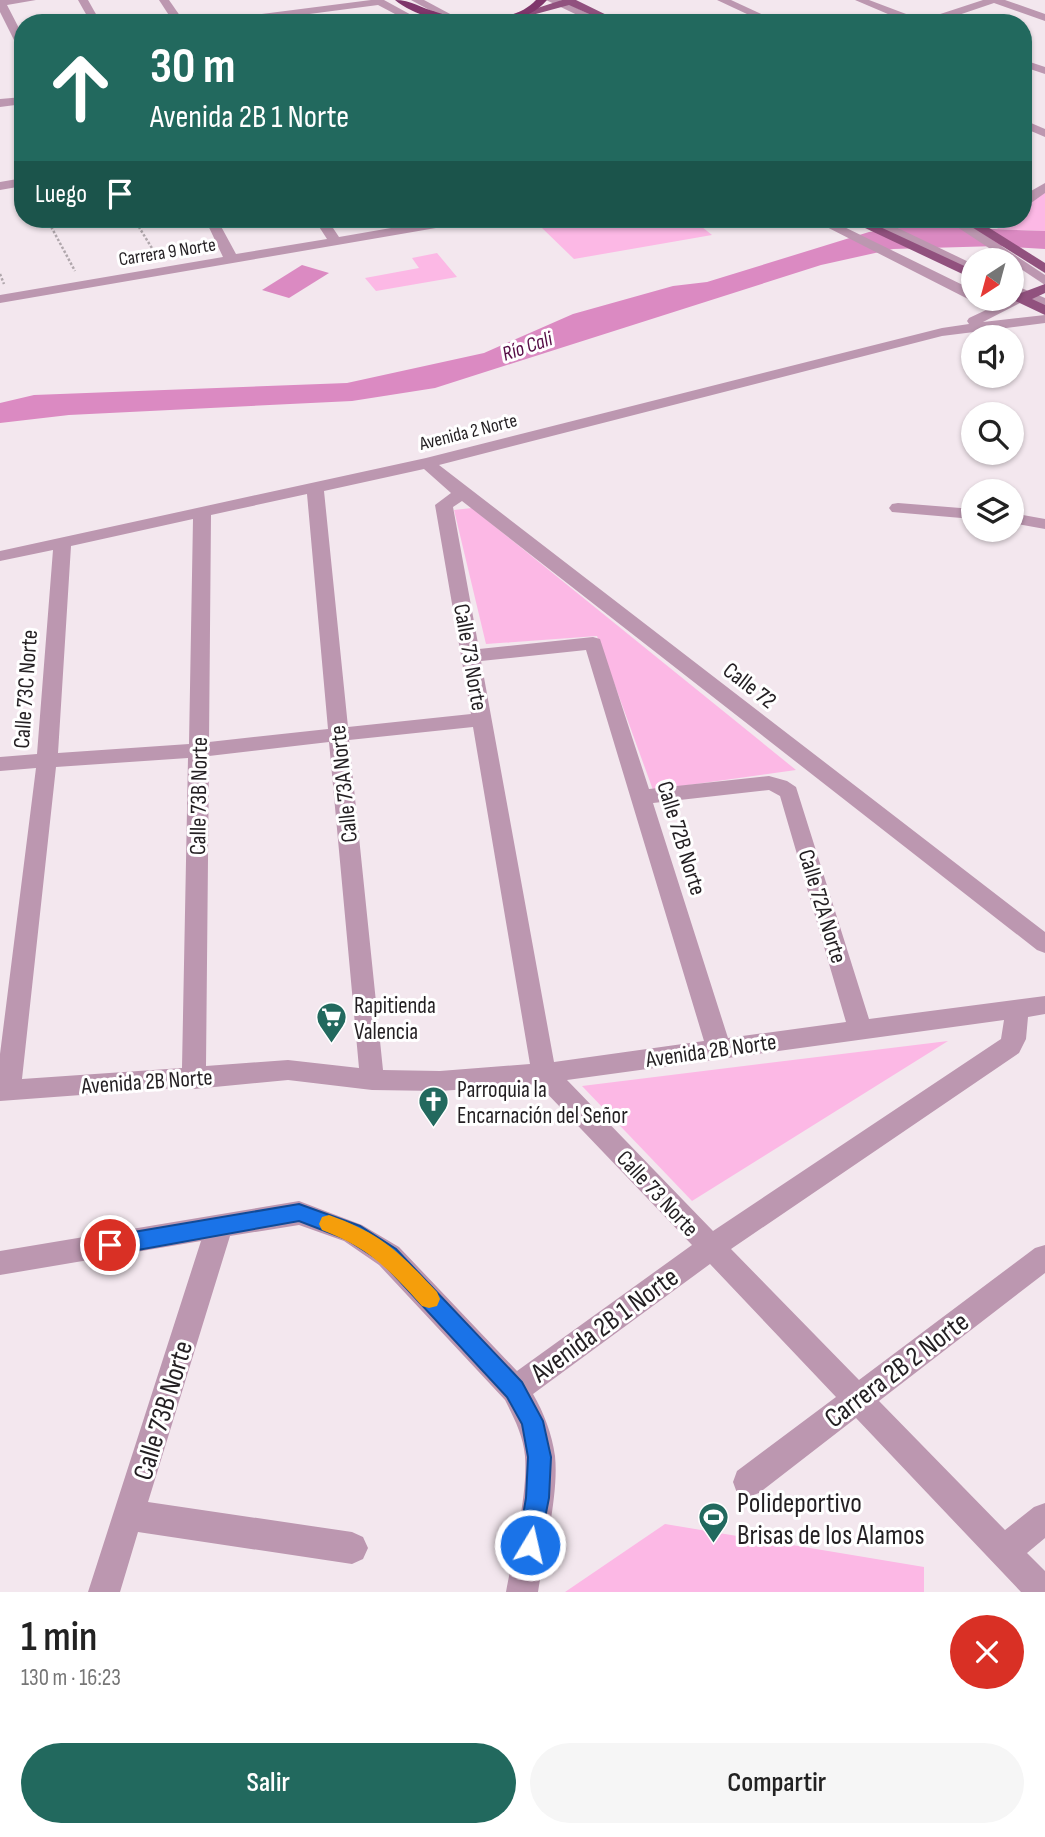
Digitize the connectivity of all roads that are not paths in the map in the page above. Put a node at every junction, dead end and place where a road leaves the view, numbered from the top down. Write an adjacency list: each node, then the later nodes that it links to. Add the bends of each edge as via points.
1 (31, 0): 11 (street)
2 (306, 0): 13 (street); 15 (street, via 274,5)
3 (401, 0): 18 (highway)
4 (416, 0): 19 (street)
5 (542, 0): 20 (highway)
6 (722, 0): 24 (street)
7 (860, 0): 25 (street)
8 (994, 0): 14 (street); 26 (street)
9 (378, 1): 13 (street, via 347,11); 17 (street)
10 (565, 1): 21 (main road); 22 (street); 23 (main road)
11 (0, 3): 28 (street)
12 (1045, 9): 14 (street)
13 (320, 10): 16 (street)
14 (1032, 13): 27 (street)
15 (270, 14)
16 (299, 14)
17 (414, 14)
18 (420, 14)
19 (441, 14)
20 (524, 14)
21 (525, 14)
22 (587, 14)
23 (596, 14)
24 (755, 14)
25 (897, 14)
26 (950, 14)
27 (1045, 18)
28 (14, 30)
29 (216, 228): 38 (street)
30 (326, 228): 37 (street)
31 (397, 228): 37 (street, Carrera 9 Norte)
32 (835, 228): 43 (street)
33 (880, 228): 40 (main road)
34 (882, 228): 39 (street)
35 (967, 228): 41 (street)
36 (979, 228): 41 (main road)
37 (335, 240): 38 (street, Carrera 9 Norte)
38 (231, 259): 47 (street, Carrera 9 Norte)
39 (961, 264)
40 (961, 269)
41 (1040, 272)
42 (1045, 288): 44 (main road)
43 (961, 290)
44 (1024, 293)
45 (1024, 296): 48 (street)
46 (1024, 298): 49 (main road)
47 (0, 299)
48 (1045, 304)
49 (1045, 311)
50 (992, 312): 55 (street, Avenida 2 Norte)
51 (1006, 312): 53 (street)
52 (1045, 319): 53 (street, Avenida 2 Norte)
53 (1026, 321): 54 (street); 55 (street, Avenida 2 Norte)
54 (1045, 331)
55 (942, 332): 56 (street, Avenida 2 Norte)
56 (428, 463): 57 (street, Avenida 2 Norte); 58 (street, Calle 72)
57 (315, 487): 60 (street, Avenida 2 Norte); 68 (street, Calle 73A Norte)
58 (462, 493): 66 (street, Calle 73 Norte, via 443,505); 73 (street, Calle 72)
59 (898, 508): 61 (street)
60 (202, 513): 64 (street, Avenida 2 Norte); 69 (street, Calle 73B Norte)
61 (961, 513)
62 (1024, 520): 63 (street)
63 (1045, 524)
64 (62, 543): 65 (street, Avenida 2 Norte); 70 (street, Calle 73C Norte)
65 (0, 556)
66 (471, 656): 67 (street, Calle 73 Norte); 72 (street, Calle 72B Norte, via 593,643)
67 (482, 719): 68 (street); 78 (street, Calle 73 Norte)
68 (338, 736): 69 (street); 80 (street, Calle 73A Norte)
69 (199, 750): 70 (street); 79 (street, Calle 73B Norte)
70 (47, 760): 71 (street); 81 (street, Calle 73C Norte)
71 (0, 764)
72 (641, 797): 76 (street, Calle 72A Norte, via 769,783 789,792); 77 (street, Calle 72B Norte)
73 (1045, 944)
74 (1045, 1005): 75 (street, Avenida 2B Norte)
75 (1017, 1009): 76 (street, Avenida 2B Norte); 83 (street, Avenida 2B 1 Norte, via 1010,1046)
76 (860, 1030): 77 (street, Avenida 2B Norte)
77 (719, 1049): 78 (street, Avenida 2B Norte)
78 (544, 1073): 80 (street, Avenida 2B Norte, via 440,1081); 83 (street, Calle 73 Norte)
79 (194, 1079): 80 (street, Avenida 2B Norte, via 288,1070); 81 (street, Avenida 2B Norte)
80 (372, 1080)
81 (4, 1090)
82 (219, 1228): 85 (street, Avenida 2B 1 Norte); 86 (street, Avenida 2B 1 Norte, via 299,1213 353,1233 389,1255); 89 (street, Calle 73B Norte)
83 (710, 1248): 86 (street, Avenida 2B 1 Norte); 87 (street, Calle 73 Norte)
84 (1045, 1257): 87 (street, Carrera 2B 2 Norte)
85 (0, 1263)
86 (514, 1390): 94 (street, via 532,1421 540,1457)
87 (857, 1399): 88 (street, Carrera 2B 2 Norte); 92 (street, Calle 73 Norte)
88 (748, 1482)
89 (129, 1514): 91 (street); 93 (street, Calle 73B Norte)
90 (1045, 1518): 92 (street)
91 (352, 1548)
92 (1004, 1551): 95 (street, Calle 73 Norte)
93 (104, 1592)
94 (522, 1592)
95 (1043, 1592)

